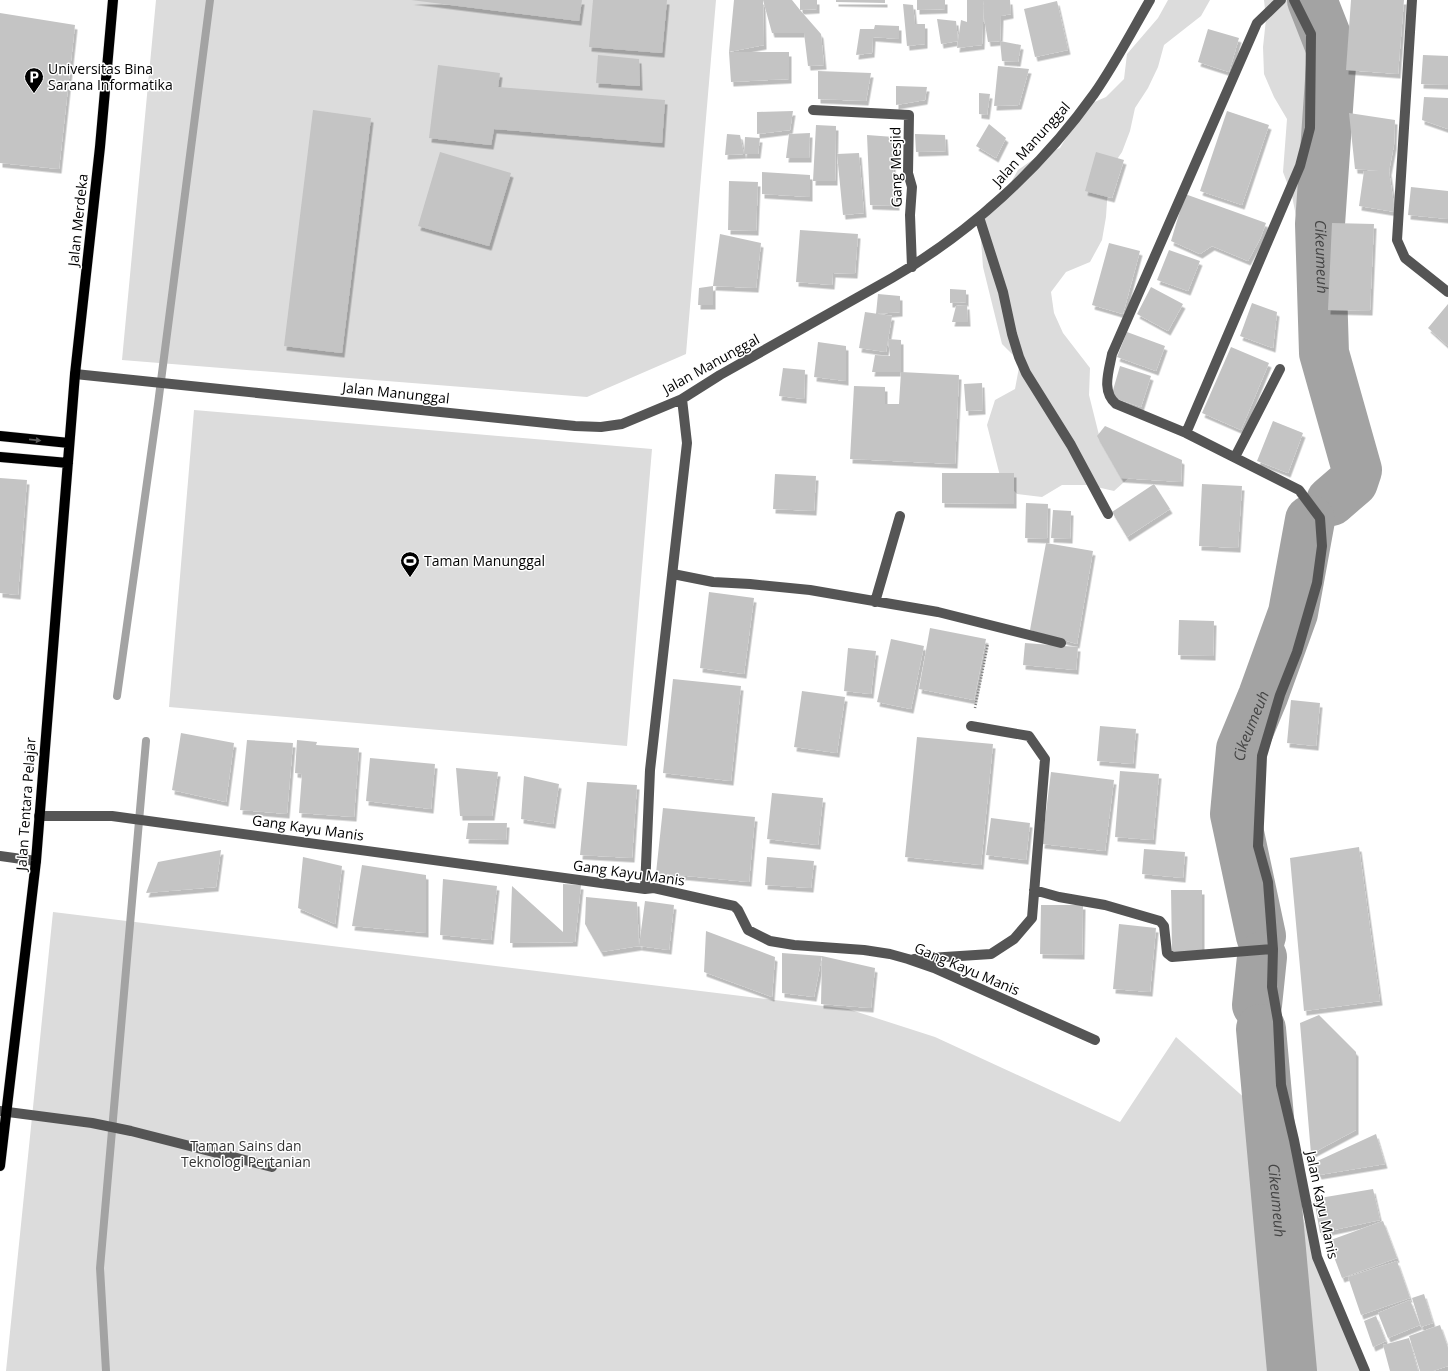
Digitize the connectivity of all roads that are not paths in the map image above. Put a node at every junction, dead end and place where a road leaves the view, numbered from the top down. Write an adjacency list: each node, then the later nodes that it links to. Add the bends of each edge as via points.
1 (113, 0): 11 (main road, Jalan Merdeka, via 100,148)
2 (1150, 0): 7 (street, Jalan Manunggal, via 1095,92 1070,126 1020,181)
3 (1281, 0): 13 (street, via 1257,23 1112,354 1108,377 1110,398 1116,404)
4 (1294, 0): 13 (street, via 1311,34 1310,128 1300,166)
5 (1412, 0): 9 (street, via 1397,240 1405,258)
6 (813, 110): 8 (street, Gang Mesjid, via 909,115 908,173 912,187)
7 (979, 217): 8 (street, Jalan Manunggal); 19 (street, via 1012,334 1026,373 1071,446)
8 (912, 267): 12 (street, Jalan Manunggal)
9 (1448, 292)
10 (1280, 369): 17 (street)
11 (75, 374): 12 (street, Jalan Manunggal, via 575,426 601,427 622,424); 15 (main road, Jalan Merdeka)
12 (682, 399): 21 (street, via 687,443)
13 (1186, 433): 17 (street)
14 (0, 436): 15 (main road, one-way to 15)
15 (69, 443): 18 (main road, Jalan Tentara Pelajar)
16 (0, 457): 18 (main road)
17 (1235, 457): 30 (street, Jalan Kayu Manis, via 1299,490 1320,518 1322,546 1316,583 1297,652 1280,695 1262,756 1258,846 1268,882)
18 (68, 463): 25 (main road, Jalan Tentara Pelajar)
19 (1108, 514)
20 (900, 516): 22 (street)
21 (673, 574): 22 (street, via 713,582 810,590); 28 (street, via 650,770)
22 (875, 602): 23 (street, via 938,612)
23 (1061, 643)
24 (971, 726): 29 (street, via 1029,736 1045,759)
25 (39, 816): 27 (main road, Jalan Tentara Pelajar); 28 (street, Gang Kayu Manis, via 112,816)
26 (0, 856): 27 (street)
27 (36, 861): 33 (main road, Jalan Tentara Pelajar)
28 (645, 889): 31 (street, Gang Kayu Manis, via 654,888 734,906 748,930 770,941 864,950)
29 (1034, 890): 30 (street, via 1059,898 1105,905 1160,921 1164,926 1167,952 1172,957); 31 (street, via 1032,918 1014,939 991,954)
30 (1272, 949): 36 (street, Jalan Kayu Manis, via 1272,987 1278,1021 1281,1085 1317,1257)
31 (908, 959): 32 (street, Gang Kayu Manis, via 934,968)
32 (1095, 1040)
33 (3, 1112): 34 (main road, Jalan Tentara Pelajar); 35 (street, via 131,1130)
34 (0, 1166)
35 (272, 1167)
36 (1365, 1371)

